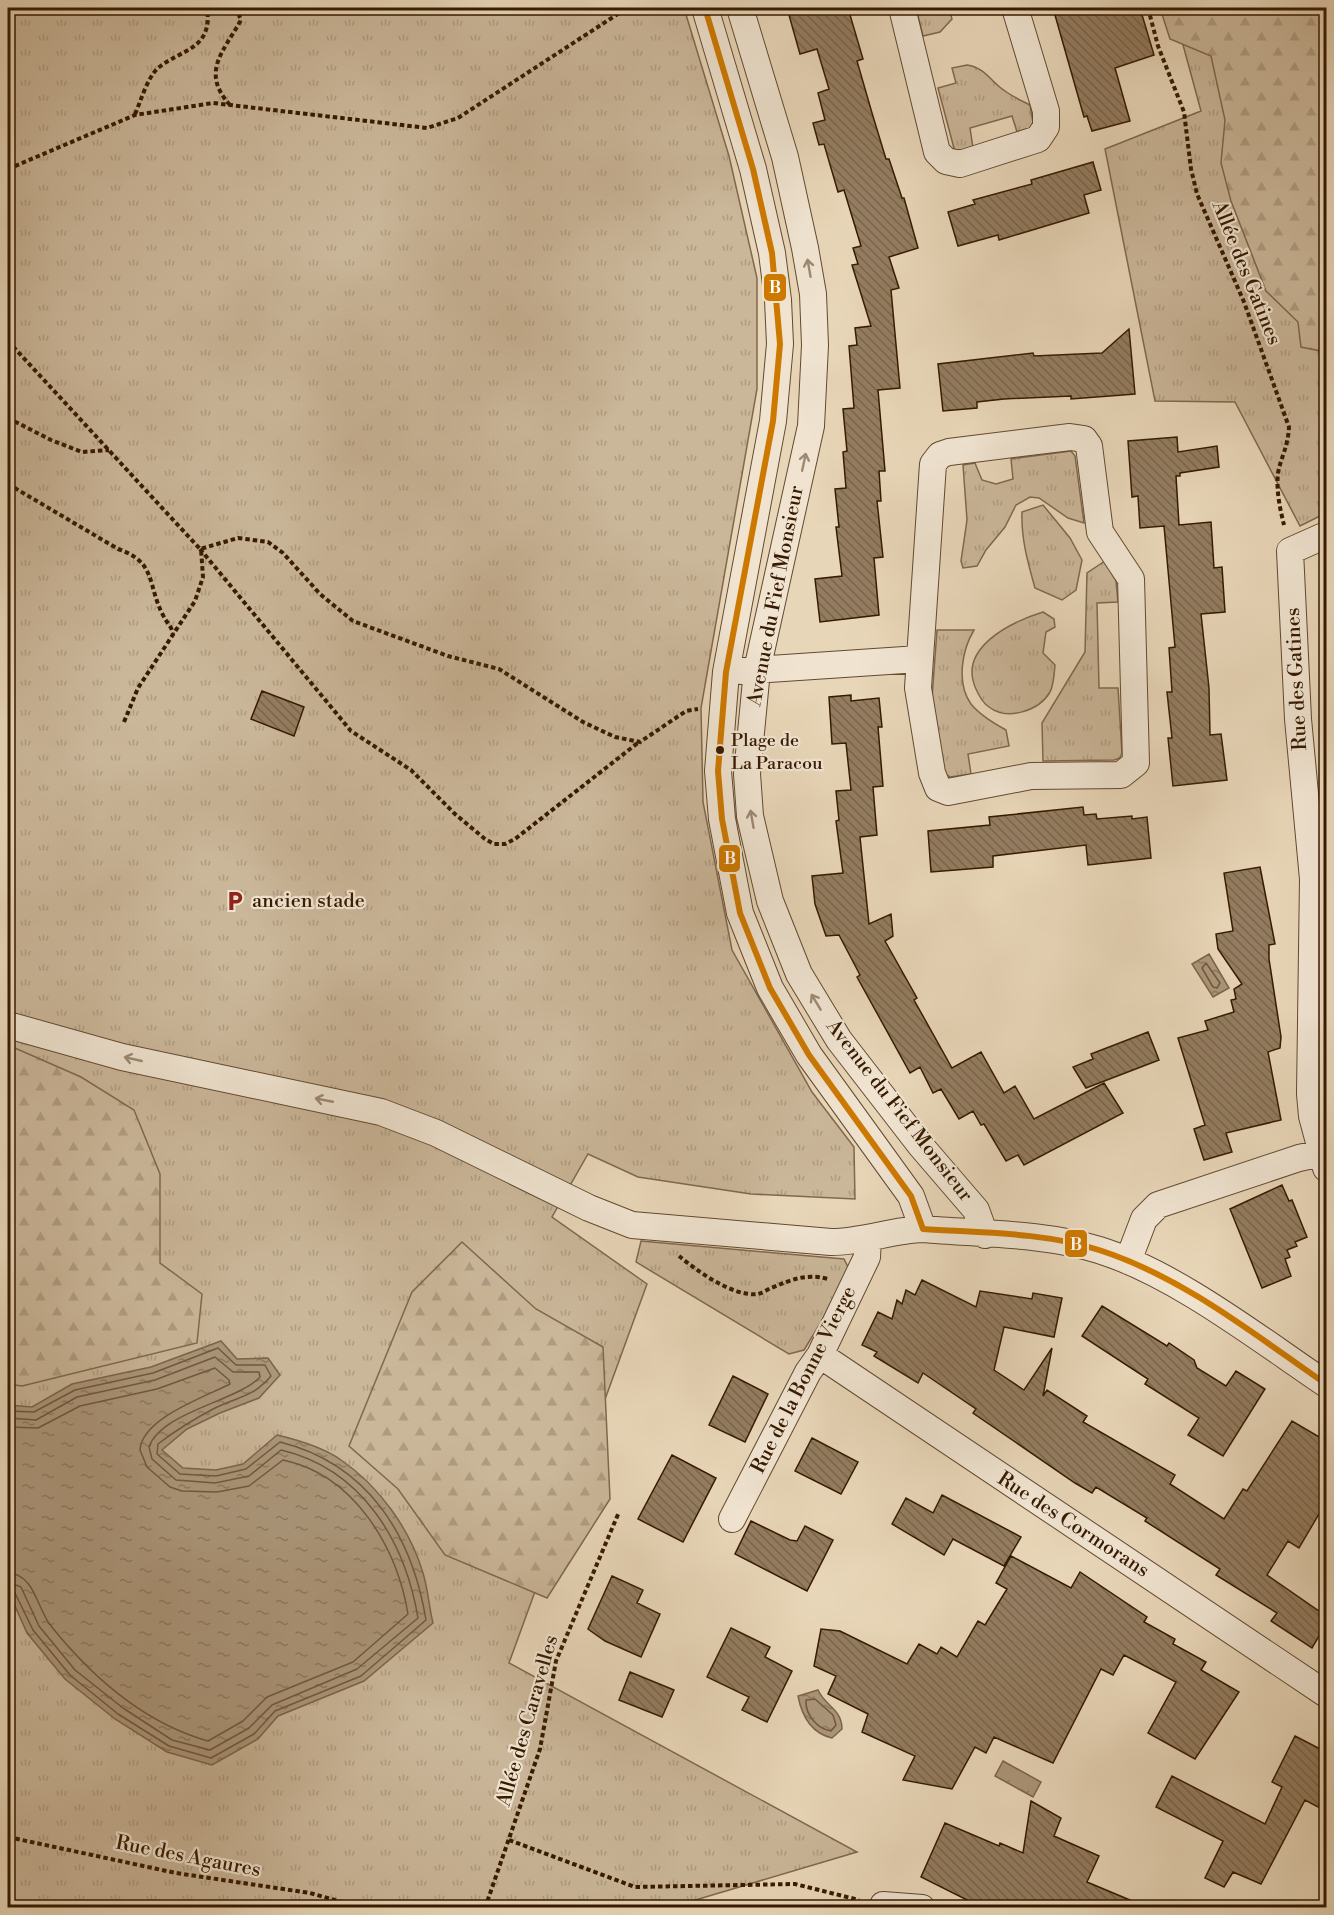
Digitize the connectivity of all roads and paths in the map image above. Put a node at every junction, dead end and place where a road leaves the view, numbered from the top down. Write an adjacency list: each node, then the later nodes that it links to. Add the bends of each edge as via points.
1 (207, 8): 10 (path, via 207,29 199,41 159,68)
2 (236, 8): 9 (path, via 241,20 217,60 214,74 220,94)
3 (627, 8): 9 (path, via 458,118 427,128)
4 (705, 8): 22 (street, Avenue du Fief Monsieur, via 753,169 772,253 779,333 773,421)
5 (740, 8): 21 (street, Avenue du Fief Monsieur, one-way to 5, via 811,426 815,345 813,294 785,157)
6 (902, 8): 7 (street, via 937,152 946,161 960,164 1038,139 1046,127 1046,111)
7 (1015, 8)
8 (1148, 8): 18 (path, Allée des Gatines, via 1184,112 1197,194 1244,302 1289,427 1288,448 1278,473 1279,505)
9 (231, 106): 10 (path, via 213,104)
10 (135, 115): 11 (path)
11 (8, 169)
12 (8, 341): 14 (path)
13 (8, 418): 14 (path, via 82,452)
14 (109, 450): 17 (path)
15 (8, 484): 19 (path, via 118,549 134,554 147,568)
16 (1326, 535): 18 (street)
17 (200, 549): 19 (path, via 203,577 195,601); 25 (path, via 238,538 268,542 353,621 448,656 499,669 583,722 615,737); 25 (path, via 351,731 411,770 455,814 494,844 514,839)
18 (1290, 551): 26 (street, Rue des Gatines, via 1298,719)
19 (173, 636): 24 (path, via 138,688)
20 (919, 659): 20 (street, via 922,718 938,788 948,792 1031,776 1120,775 1136,764 1131,579 1100,532 1089,446 1084,439 1070,436 949,452 933,464); 21 (street)
21 (757, 670): 22 (street); 30 (street, Avenue du Fief Monsieur, one-way to 21, via 976,1210 839,1040 799,974 771,901 750,816 747,774)
22 (726, 672): 23 (street, Avenue du Fief Monsieur)
23 (722, 709): 25 (path, via 686,711); 29 (street, Avenue du Fief Monsieur, via 718,771 722,819 740,913 770,988 798,1036 911,1196)
24 (124, 722)
25 (640, 742)
26 (1320, 876): 28 (street, Rue des Gatines, via 1310,1094)
27 (8, 1025): 31 (street, one-way to 27, via 831,1242 632,1225 436,1133 381,1113 122,1057)
28 (1324, 1161): 33 (street, via 1299,1158 1158,1205 1144,1219)
29 (923, 1228): 30 (street); 31 (street)
30 (985, 1235): 33 (street, via 1066,1243)
31 (868, 1239): 34 (street, Rue de la Bonne Vierge, via 867,1257)
32 (672, 1249): 34 (path, via 698,1272 745,1292 758,1294 802,1276 815,1275)
33 (1128, 1261): 36 (street, via 1172,1282)
34 (851, 1287): 35 (street, Rue de la Bonne Vierge)
35 (820, 1355): 38 (street, Rue de la Bonne Vierge); 39 (street, Rue des Cormorans)
36 (1322, 1374)
37 (619, 1512): 41 (path, Allée des Caravelles, via 556,1661 540,1749)
38 (732, 1519)
39 (1326, 1694)
40 (8, 1836): 43 (path, Rue des Agaures, via 176,1873 310,1893)
41 (509, 1840): 42 (path, via 635,1887 795,1884); 44 (path, Allée des Caravelles)
42 (882, 1906): 45 (street)
43 (363, 1908)
44 (485, 1908)
45 (922, 1908)

